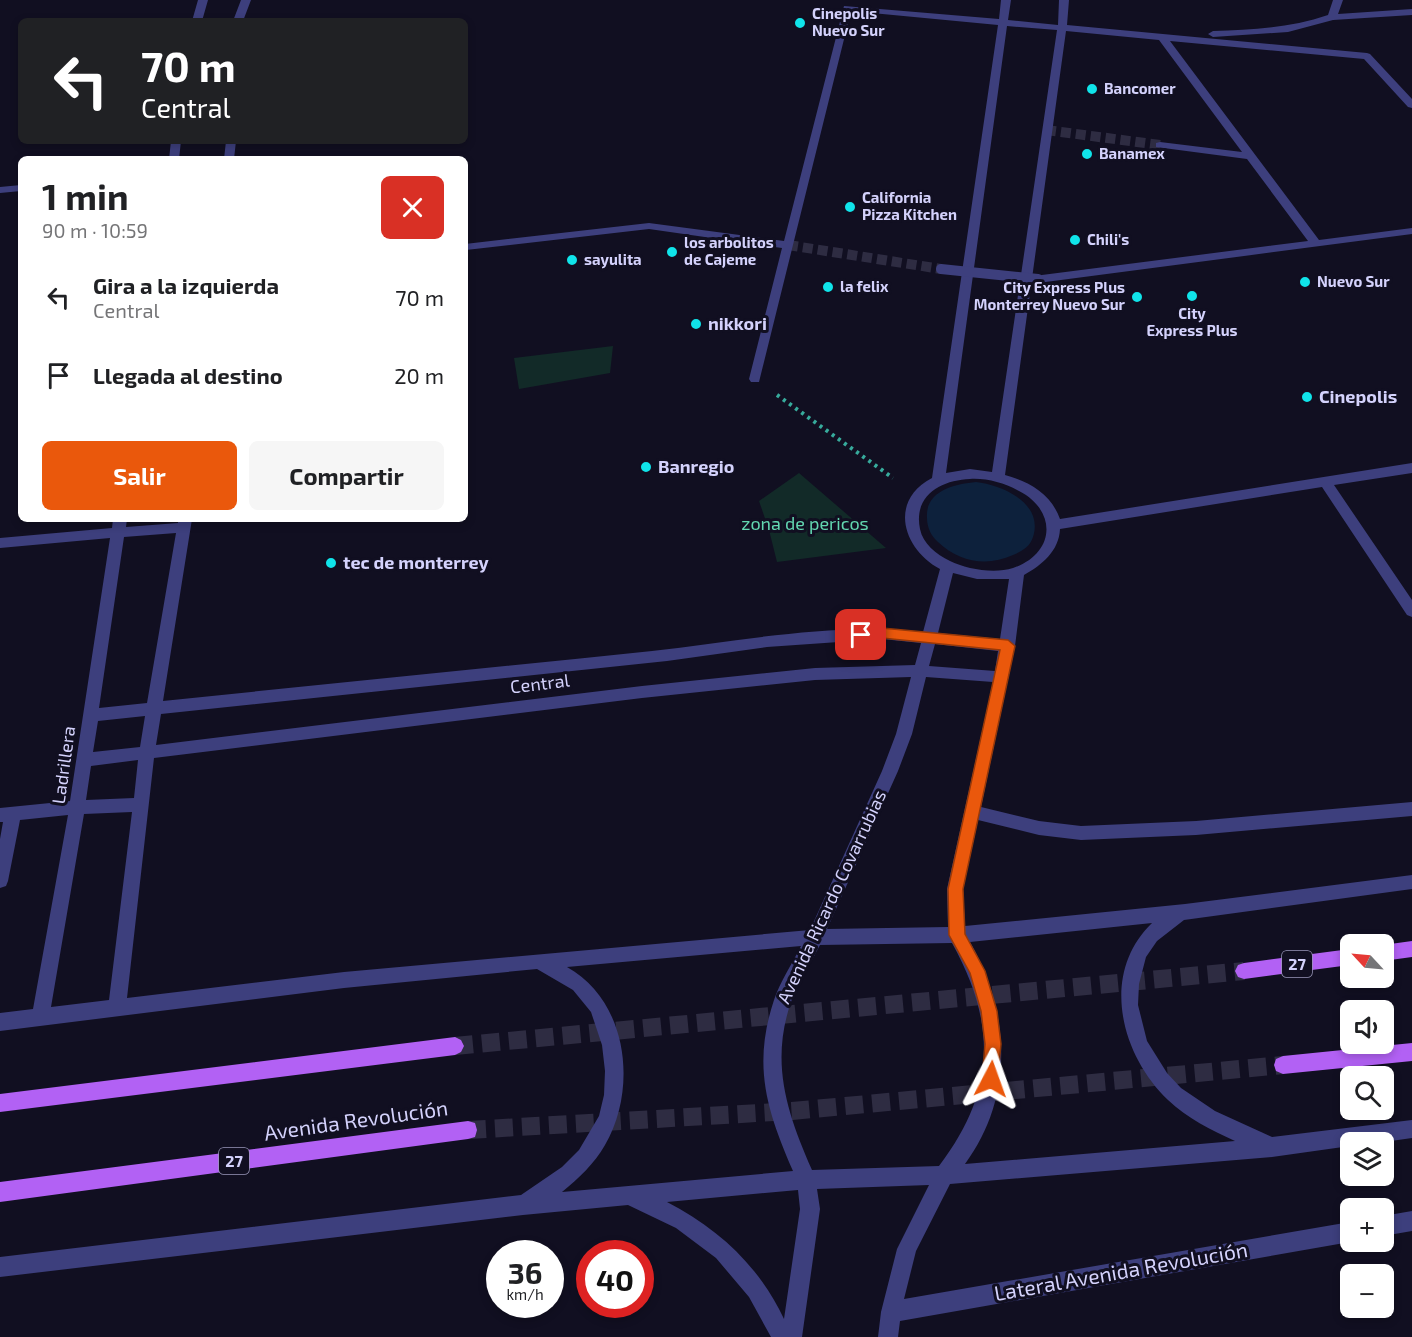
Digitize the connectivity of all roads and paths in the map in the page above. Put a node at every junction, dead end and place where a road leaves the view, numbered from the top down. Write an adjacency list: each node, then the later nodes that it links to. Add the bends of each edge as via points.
1 (202, 0): 9 (street)
2 (246, 0): 10 (street)
3 (1006, 0): 11 (street)
4 (1064, 0): 12 (street)
5 (1338, 0): 8 (street)
6 (848, 4): 11 (street); 22 (street)
7 (1412, 12): 8 (street)
8 (1332, 17): 13 (street, via 1272,32)
9 (198, 18)
10 (239, 18)
11 (1003, 23): 12 (street); 28 (street)
12 (1062, 29): 14 (street); 27 (street)
13 (1195, 34)
14 (1163, 38): 15 (street, via 1367,56); 17 (street)
15 (1412, 105)
16 (1160, 145): 17 (street)
17 (1251, 156): 21 (street)
18 (18, 188): 19 (street)
19 (0, 190)
20 (1412, 231): 21 (street)
21 (1316, 244): 24 (street, bridge, via 1038,279)
22 (788, 245): 23 (street, via 649,226); 25 (street)
23 (468, 247)
24 (941, 269)
25 (754, 379): 30 (path)
26 (1412, 468): 29 (street)
27 (998, 477): 28 (street, via 964,474); 33 (street, via 1043,500)
28 (938, 480): 30 (street)
29 (1326, 483): 33 (street); 37 (street)
30 (919, 496): 35 (street, via 912,516 915,537 926,553)
31 (185, 523): 32 (street); 42 (street)
32 (119, 525): 34 (street); 43 (street, Ladrillera)
33 (1054, 525): 36 (street, via 1045,552)
34 (0, 543)
35 (948, 566): 36 (street, via 981,575); 38 (street, Avenida Ricardo Covarrubias)
36 (1017, 573): 39 (street)
37 (1412, 611)
38 (929, 637): 39 (street, Central); 40 (street, Avenida Ricardo Covarrubias); 42 (street, Central, via 882,633 767,641 667,656)
39 (1008, 646): 41 (street)
40 (921, 671): 41 (street, Central); 44 (street, Central, via 815,674 745,681); 55 (street, Avenida Ricardo Covarrubias, via 890,771)
41 (1002, 677): 49 (street)
42 (156, 709): 43 (street, Central); 44 (street)
43 (91, 715): 45 (street, Ladrillera)
44 (147, 752): 45 (street, Central); 46 (street)
45 (84, 760): 47 (street, Ladrillera)
46 (140, 805): 47 (street); 61 (street)
47 (77, 807): 50 (street); 62 (street, Ladrillera)
48 (1412, 809): 49 (street, via 1196,828 1081,832 1039,828)
49 (973, 812): 54 (street, via 955,889)
50 (6, 815): 51 (street)
51 (0, 881)
52 (1412, 882): 53 (street)
53 (1185, 912): 54 (street); 70 (street, via 1144,941 1133,965 1128,1003 1137,1045 1155,1073 1179,1098 1207,1118)
54 (957, 935): 55 (street); 71 (street, via 977,971 989,1011 993,1044 991,1079 981,1114 966,1146)
55 (814, 938): 59 (street); 72 (street, Avenida Ricardo Covarrubias, via 783,999 773,1035 772,1064 782,1123)
56 (1412, 949): 57 (main road)
57 (1394, 951)
58 (1340, 958): 60 (main road, 27)
59 (539, 961): 61 (street, via 344,980); 75 (street, via 566,974 589,994 605,1019 616,1066 612,1110 598,1138 571,1174)
60 (1244, 971)
61 (117, 1009): 62 (street)
62 (41, 1016): 63 (street)
63 (0, 1022)
64 (455, 1046): 67 (main road)
65 (1412, 1052): 66 (main road)
66 (1283, 1065)
67 (0, 1103)
68 (1412, 1129): 70 (street)
69 (468, 1130): 73 (main road, Avenida Revolución / 27)
70 (1272, 1147): 71 (street)
71 (944, 1176): 72 (street); 80 (street, via 907,1249)
72 (806, 1180): 74 (street); 82 (street, Avenida Ricardo Covarrubias, via 810,1209)
73 (0, 1192)
74 (628, 1196): 75 (street); 81 (street, via 665,1209 699,1230 730,1257 754,1284)
75 (523, 1205): 79 (street)
76 (1412, 1221): 77 (street)
77 (1394, 1224)
78 (1340, 1234): 80 (street, Lateral Avenida Revolución)
79 (0, 1267)
80 (891, 1312): 83 (street)
81 (782, 1337)
82 (792, 1337)
83 (888, 1337)

